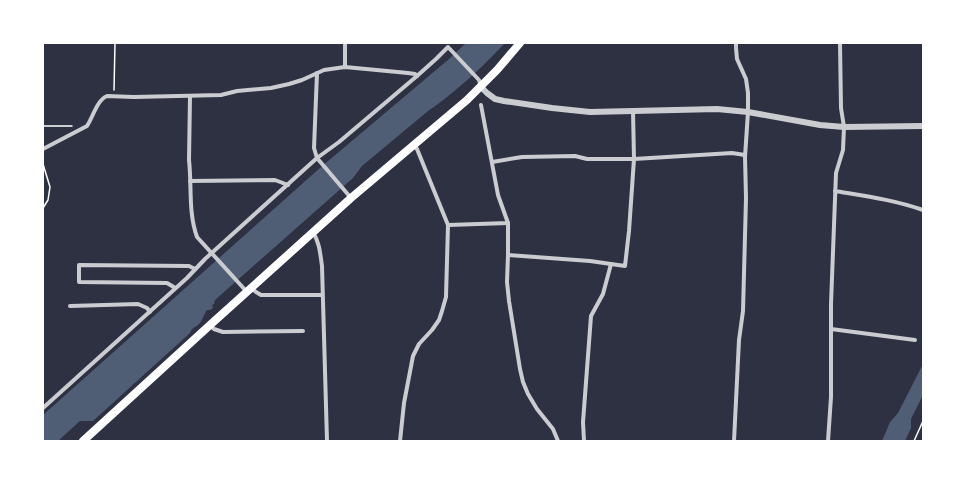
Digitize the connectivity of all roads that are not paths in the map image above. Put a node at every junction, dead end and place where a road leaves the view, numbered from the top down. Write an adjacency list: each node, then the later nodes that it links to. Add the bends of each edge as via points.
1 (345, 43): 7 (street)
2 (452, 43): 6 (street)
3 (520, 43): 10 (main road, via 497,70)
4 (736, 43): 14 (street, via 737,59 746,79)
5 (840, 43): 16 (street, via 841,108)
6 (449, 48): 9 (street); 10 (street)
7 (345, 67): 8 (street); 9 (street)
8 (317, 73): 11 (street, via 302,80 271,88 221,95); 21 (street, via 314,148)
9 (417, 76): 21 (street)
10 (480, 83): 13 (street, via 487,93 504,102 590,112); 17 (main road, via 467,100)
11 (190, 96): 18 (street, via 107,96 100,102 87,126); 23 (street)
12 (481, 105): 22 (street)
13 (633, 112): 14 (street, via 717,109); 20 (street)
14 (748, 112): 16 (street); 19 (street)
15 (923, 126): 16 (street)
16 (844, 128): 25 (street, via 843,150 836,173)
17 (414, 144): 26 (main road); 29 (street)
18 (43, 149)
19 (745, 155): 20 (street, via 732,153); 50 (street, via 743,311)
20 (634, 159): 22 (street, via 556,156 522,157); 33 (street, via 625,266)
21 (318, 160): 24 (street); 26 (street)
22 (492, 162): 28 (street, via 498,195)
23 (190, 181): 24 (street, via 275,180); 31 (street, via 193,227 197,236)
24 (288, 185): 31 (street)
25 (835, 191): 27 (street, via 910,205); 41 (street)
26 (348, 195): 30 (main road)
27 (923, 210)
28 (508, 223): 29 (street); 32 (street)
29 (448, 225): 47 (street, via 446,297 439,320 419,344 413,356)
30 (313, 232): 36 (main road); 37 (street, via 320,247)
31 (213, 254): 34 (street); 36 (street, via 241,285)
32 (508, 255): 33 (street, via 590,260); 48 (street, via 509,301 523,382)
33 (611, 264): 49 (street, via 603,294 591,316 583,422)
34 (195, 269): 35 (street); 35 (street, via 189,266 79,264 79,282 167,284)
35 (175, 288): 39 (street)
36 (249, 290): 37 (street, via 261,295); 40 (main road)
37 (322, 295): 46 (street)
38 (70, 306): 39 (street, via 138,304)
39 (150, 312): 44 (street)
40 (210, 325): 42 (street, via 223,332); 45 (main road)
41 (831, 329): 43 (street); 51 (street)
42 (303, 330)
43 (915, 340)
44 (43, 408)
45 (83, 441)
46 (327, 441)
47 (400, 441)
48 (558, 441)
49 (584, 441)
50 (734, 441)
51 (828, 441)

